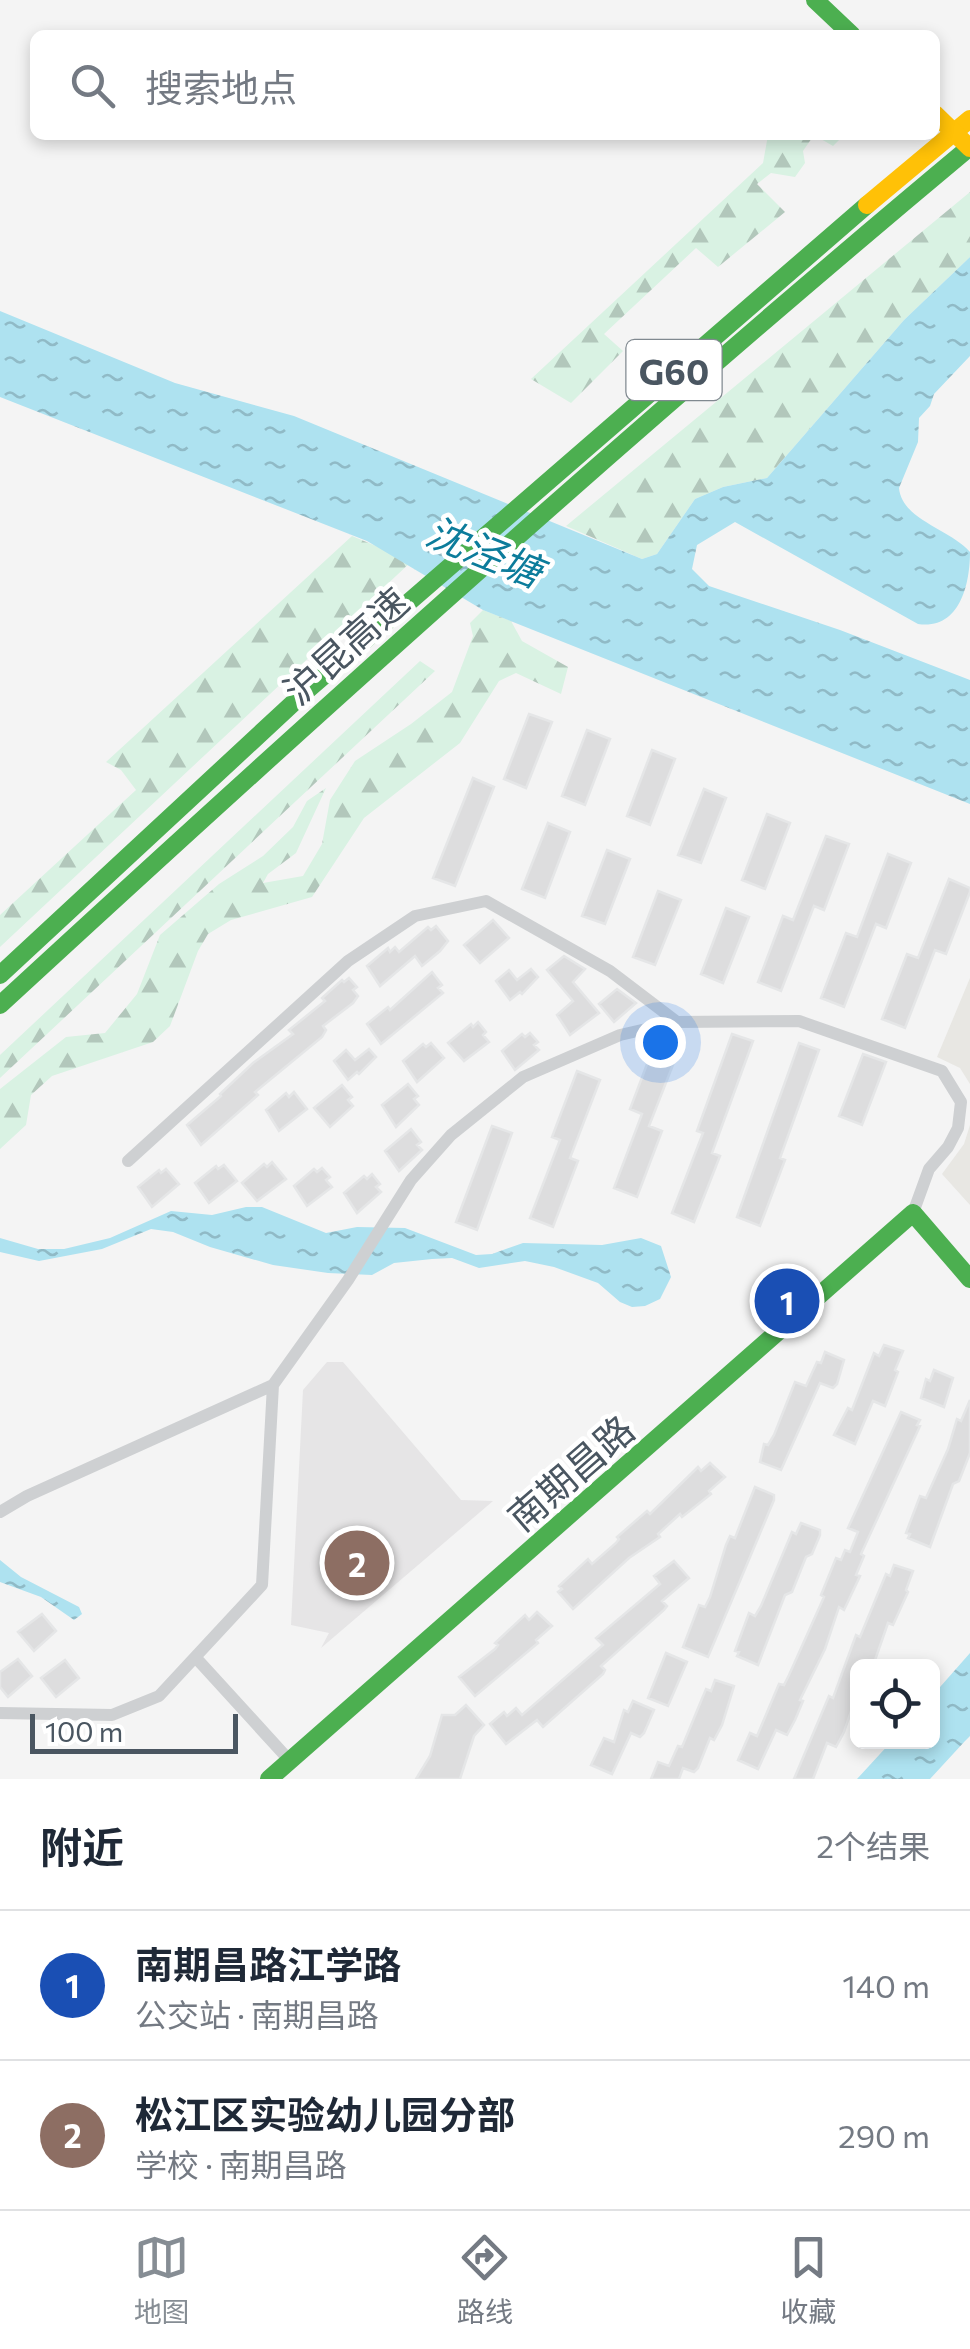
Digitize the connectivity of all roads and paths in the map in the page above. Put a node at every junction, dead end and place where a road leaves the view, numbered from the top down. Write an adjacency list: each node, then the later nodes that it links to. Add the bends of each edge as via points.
1 (815, 0): 2 (main road)
2 (847, 30)
3 (940, 119): 5 (main road, bridge)
4 (970, 119): 6 (main road, 沪昆高速 / G60, via 382,625)
5 (970, 148): 7 (main road, 沪昆高速 / G60, via 397,642)
6 (0, 976)
7 (0, 1005)
8 (678, 1022): 9 (street, via 610,972 486,901 415,916 348,961); 10 (street, via 800,1021 942,1071 960,1102 958,1128 928,1169); 12 (street, via 620,1035 523,1077 450,1135 411,1180)
9 (128, 1161)
10 (913, 1213): 11 (main road); 16 (main road, 南期昌路)
11 (970, 1279)
12 (274, 1385): 13 (street); 14 (street, via 262,1585)
13 (0, 1512)
14 (196, 1659): 15 (street, via 159,1696 112,1716); 16 (street)
15 (0, 1713)
16 (290, 1761): 17 (main road, 南期昌路)
17 (269, 1779)

